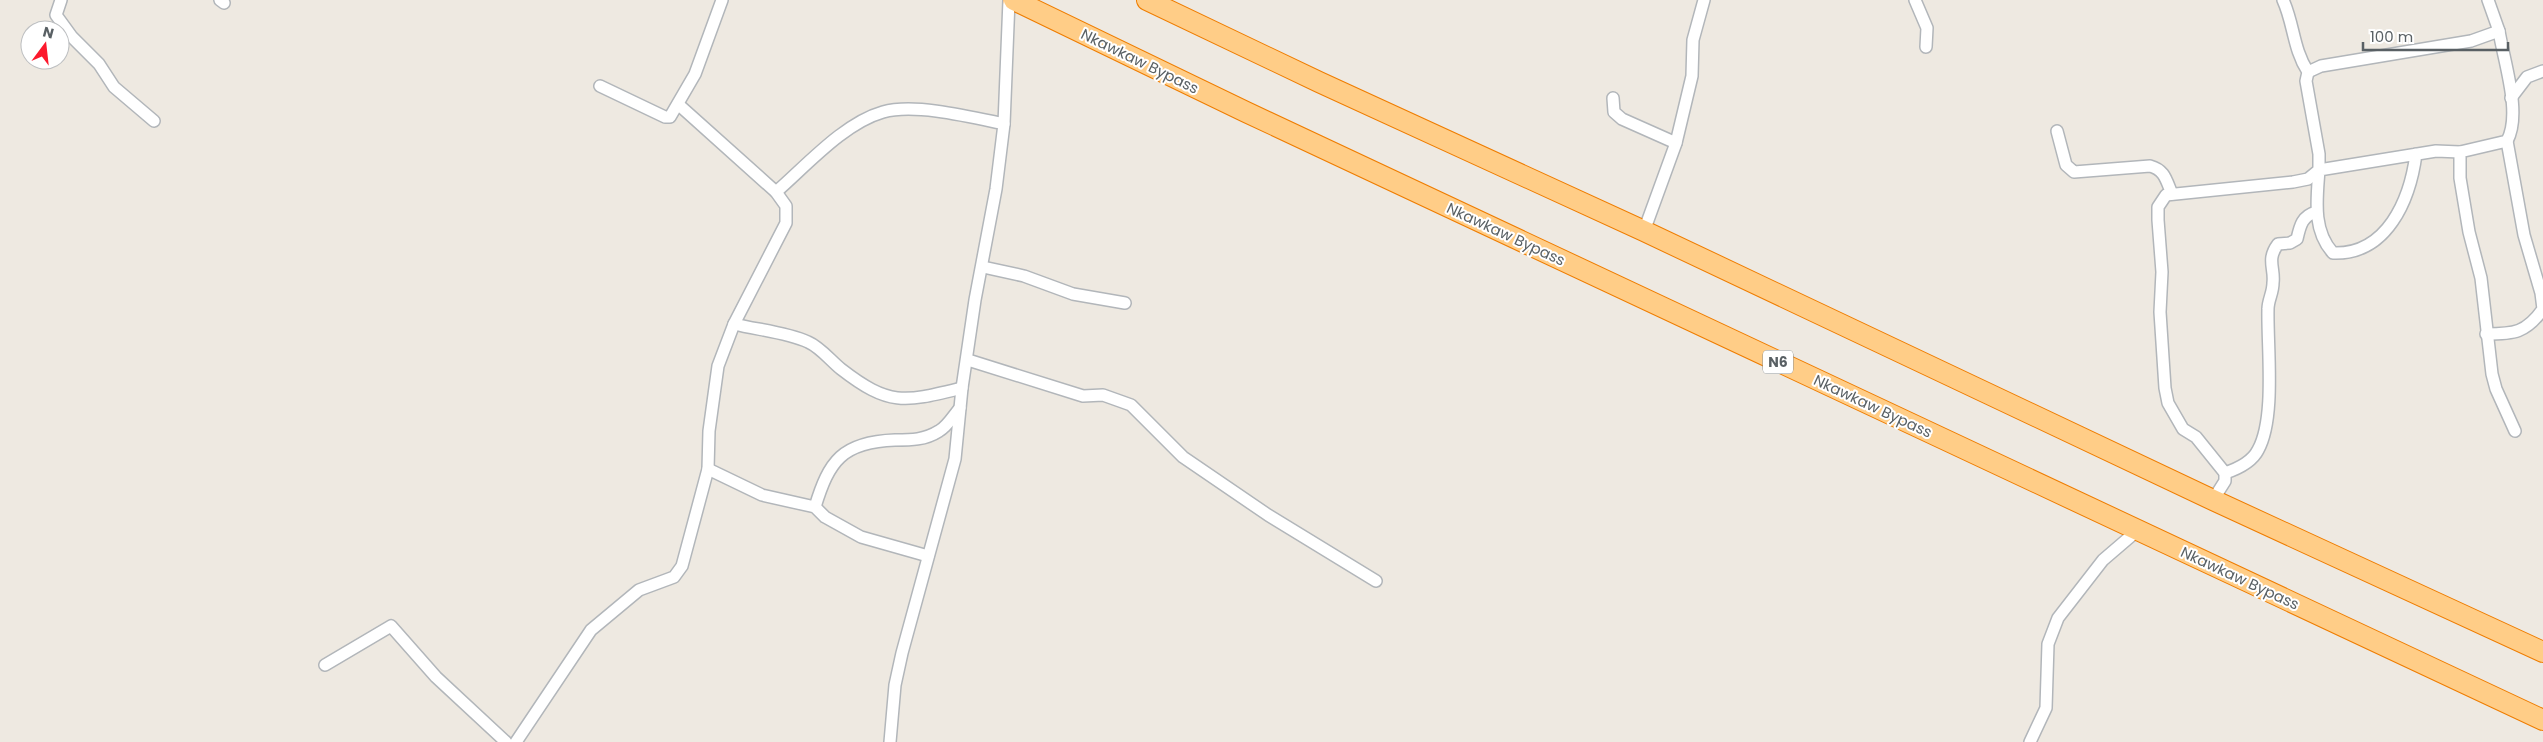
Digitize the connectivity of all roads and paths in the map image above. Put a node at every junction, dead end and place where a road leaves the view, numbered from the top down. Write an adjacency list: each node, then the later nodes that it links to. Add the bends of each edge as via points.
1 (62, 0): 18 (street, via 56,15 72,37 99,64 114,88)
2 (722, 0): 17 (street, via 695,74)
3 (1009, 0): 19 (street)
4 (1014, 0): 42 (highway, Nkawkaw Bypass / N6)
5 (1147, 0): 29 (highway)
6 (1704, 0): 22 (street, via 1693,40 1692,76)
7 (1915, 0): 11 (street, via 1927,28)
8 (2283, 0): 13 (street, via 2289,13 2292,37)
9 (2488, 0): 10 (street)
10 (2499, 31): 13 (street, via 2471,40 2321,66); 16 (street)
11 (1926, 47)
12 (2543, 71): 16 (street, via 2526,77)
13 (2308, 72): 25 (street, via 2306,81 2320,154)
14 (600, 86): 17 (street, via 665,117 674,114)
15 (1612, 98): 22 (street, via 1614,112 1622,120)
16 (2511, 98): 21 (street, via 2514,115 2511,134)
17 (679, 105): 26 (street)
18 (154, 121)
19 (1004, 124): 26 (street, via 956,114 913,110 884,112 856,124); 30 (street)
20 (2058, 131): 27 (street, via 2066,165 2074,172 2160,168)
21 (2506, 141): 23 (street); 33 (street, via 2524,235 2543,309 2533,323 2519,331)
22 (1676, 143): 29 (street)
23 (2460, 152): 24 (street); 33 (street, via 2460,178 2481,278)
24 (2416, 154): 25 (street); 28 (street, via 2414,173 2401,207 2382,236 2368,247 2345,253 2333,252 2324,243)
25 (2319, 170): 27 (street, via 2308,179 2294,182); 28 (street)
26 (776, 192): 32 (street, via 786,206 786,223)
27 (2172, 194): 39 (street, via 2162,200 2158,220 2162,272 2160,312 2168,403 2183,429 2196,437)
28 (2316, 212): 39 (street, via 2303,220 2297,239 2278,244 2274,249 2270,268 2274,281 2268,309 2266,422 2258,450 2240,468)
29 (1644, 231): 40 (highway)
30 (983, 267): 31 (street, via 1024,276 1073,294); 34 (street)
31 (1125, 303)
32 (734, 324): 35 (street, via 810,343 877,394 899,400); 38 (street, via 718,366 709,431)
33 (2486, 334): 37 (street, via 2496,389)
34 (968, 360): 35 (street); 44 (street, via 1083,396 1103,395 1130,406 1183,457 1268,515)
35 (962, 388): 36 (street)
36 (960, 408): 41 (street, via 942,430 924,439 879,441 847,451 832,465); 43 (street, via 955,459)
37 (2515, 431)
38 (708, 470): 41 (street, via 762,495); 49 (street, via 682,566 674,577 639,590 591,630)
39 (2224, 472): 40 (street, via 2225,480)
40 (2213, 500): 45 (highway)
41 (816, 508): 43 (street, via 825,517 860,537)
42 (2138, 530): 47 (highway, Nkawkaw Bypass / N6); 51 (street, via 2103,560 2051,631 2046,660 2046,708)
43 (928, 556): 50 (street, via 902,653)
44 (1376, 581)
45 (2543, 652)
46 (325, 665): 48 (street, via 391,626 436,677)
47 (2543, 720)
48 (506, 742)
49 (516, 742)
50 (890, 742)
51 (2030, 742)

